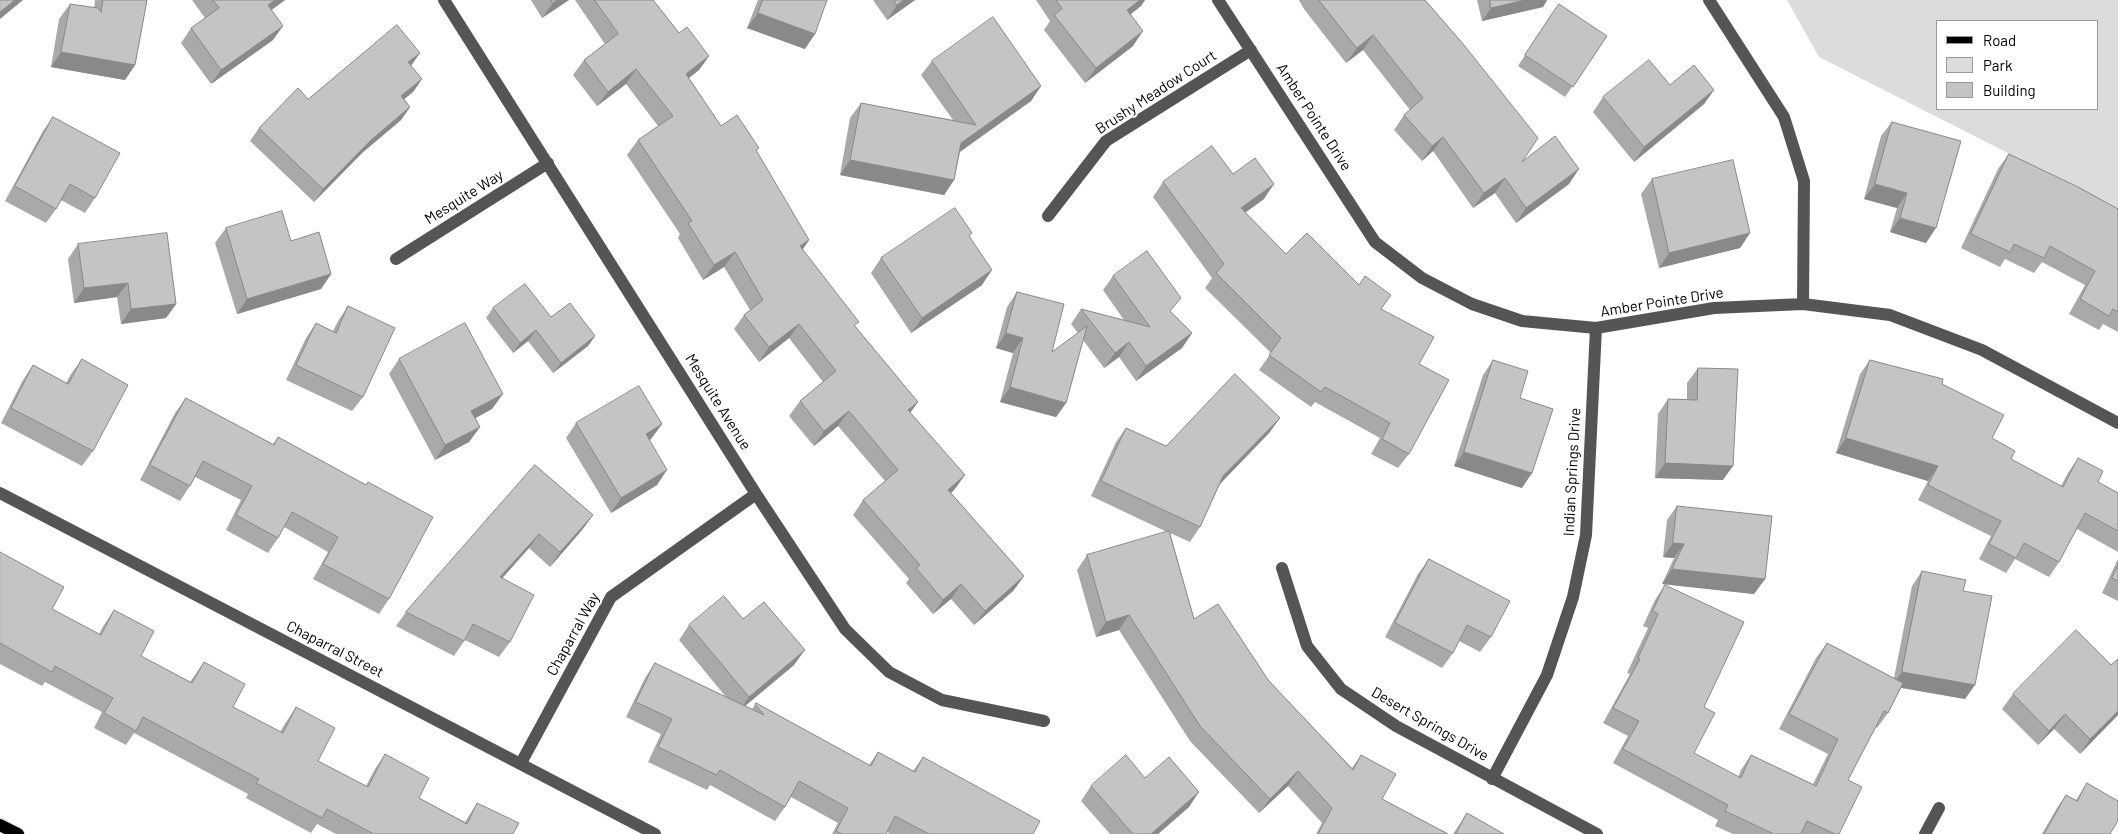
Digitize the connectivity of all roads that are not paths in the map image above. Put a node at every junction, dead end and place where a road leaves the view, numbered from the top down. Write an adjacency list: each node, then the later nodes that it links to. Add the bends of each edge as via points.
1 (444, 0): 5 (street, Mesquite Avenue)
2 (1218, 0): 4 (street, Amber Pointe Drive)
3 (1708, 0): 8 (street, via 1784,117 1804,181)
4 (1250, 50): 6 (street, Brushy Meadow Court, via 1106,141); 9 (street, Amber Pointe Drive, via 1375,242 1422,278 1472,304 1522,321)
5 (548, 163): 7 (street, Mesquite Way); 12 (street, Mesquite Avenue)
6 (1048, 216)
7 (396, 259)
8 (1804, 304): 9 (street, Amber Pointe Drive, via 1714,308); 10 (street, Amber Pointe Drive, via 1890,315 1982,350)
9 (1596, 328): 16 (street, Indian Springs Drive, via 1586,535 1573,597 1547,675)
10 (2118, 423)
11 (0, 493): 15 (street, Chaparral Street)
12 (756, 494): 14 (street, Mesquite Avenue, via 845,629 889,672 942,700); 15 (street, Chaparral Way, via 611,597)
13 (1282, 568): 16 (street, Desert Springs Drive, via 1307,646 1341,689 1396,726)
14 (1044, 721)
15 (522, 763): 20 (street, Chaparral Street)
16 (1492, 778): 21 (street, Desert Springs Drive)
17 (1939, 808): 22 (street)
18 (0, 825): 19 (main road)
19 (18, 834)
20 (655, 834)
21 (1597, 834)
22 (1925, 834)

